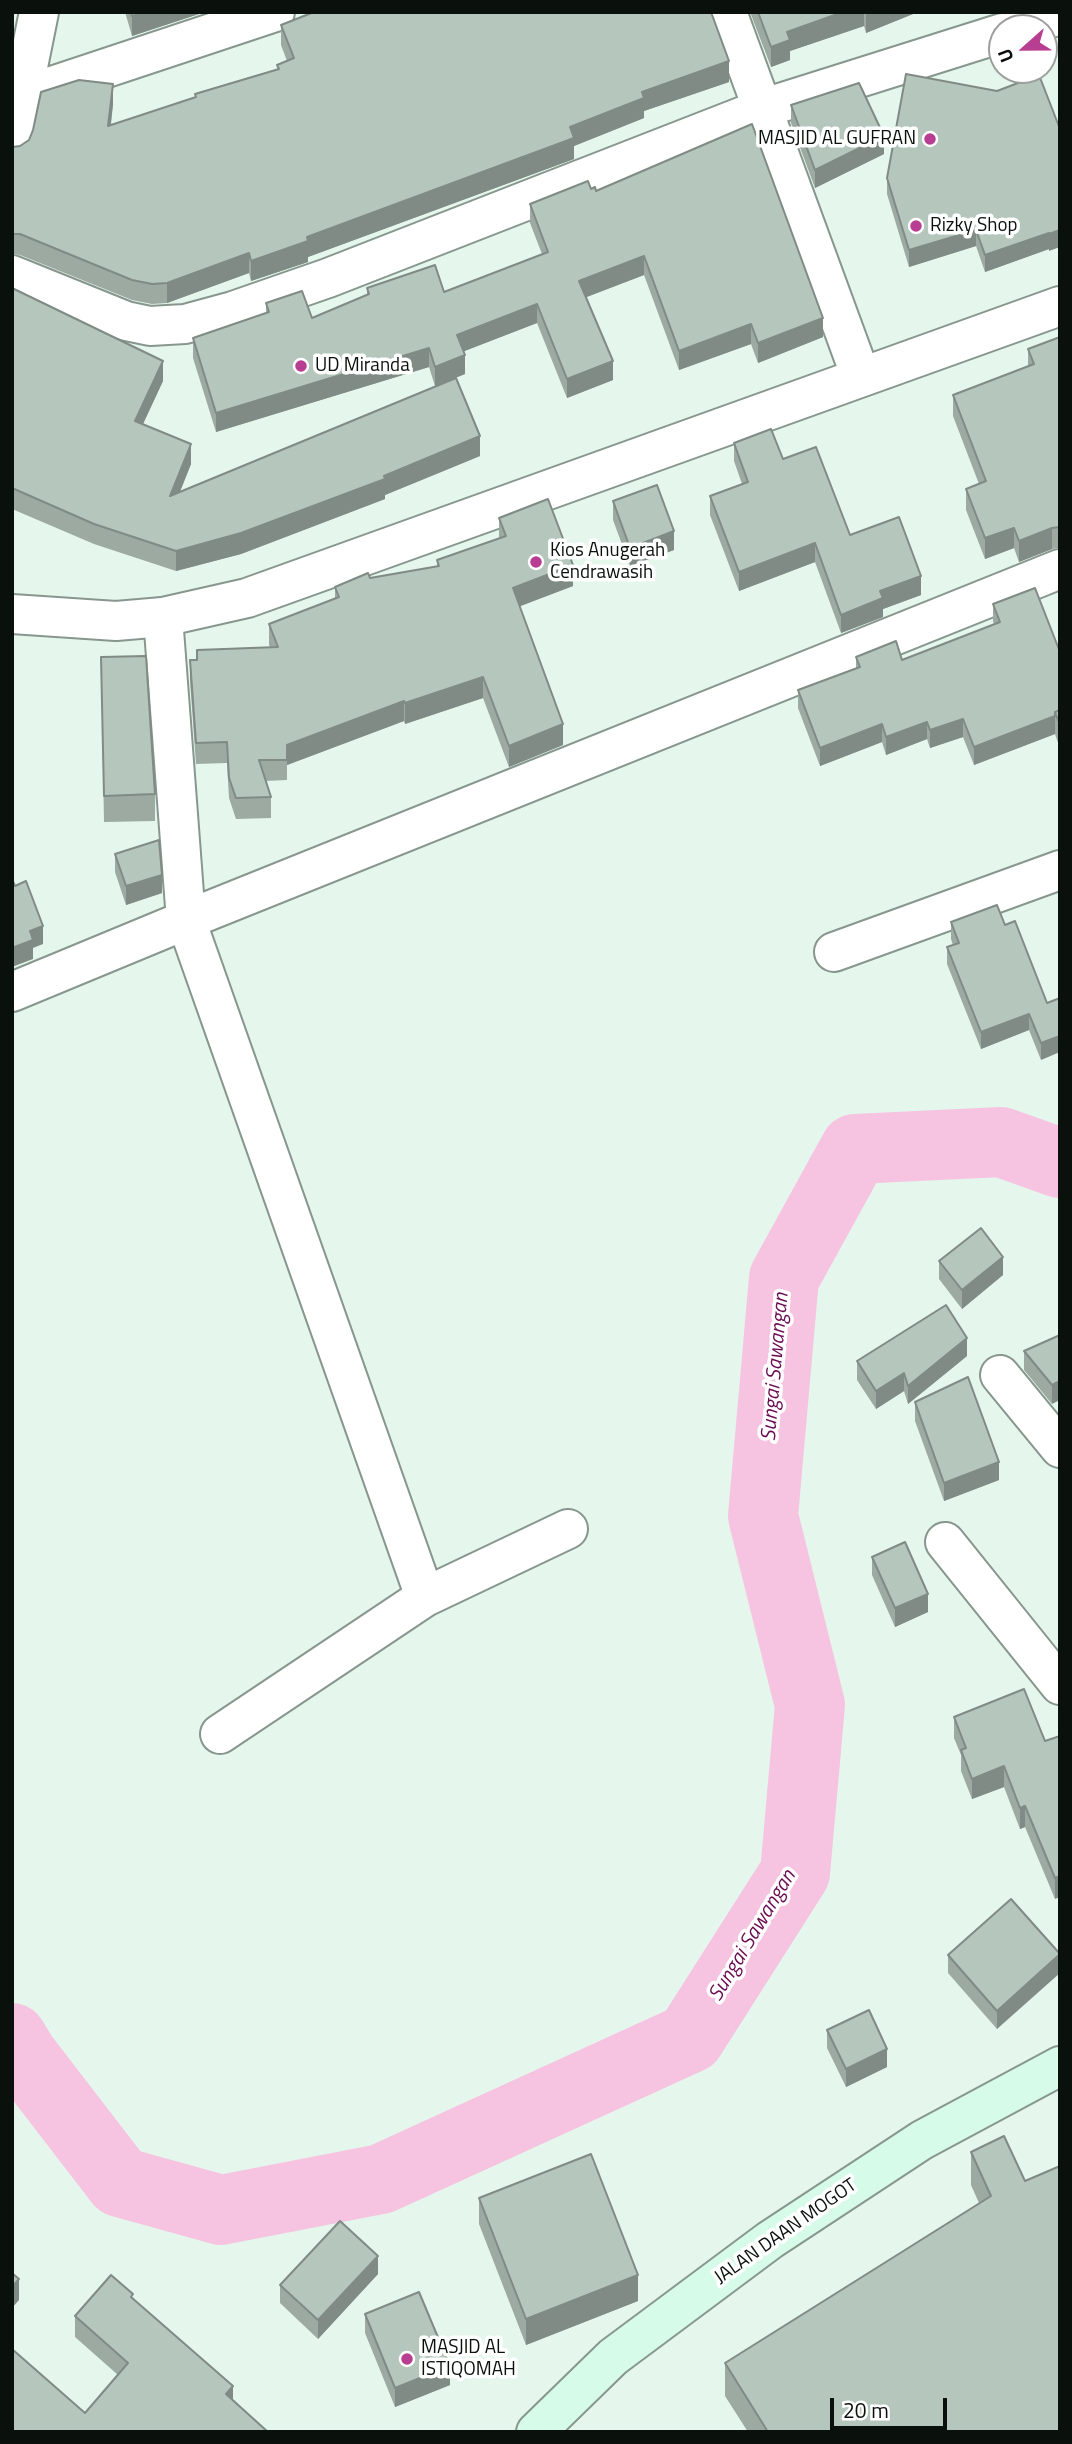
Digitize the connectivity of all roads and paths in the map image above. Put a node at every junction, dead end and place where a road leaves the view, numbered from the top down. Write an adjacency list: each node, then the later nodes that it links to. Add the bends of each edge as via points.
1 (39, 12): 5 (street)
2 (275, 12): 5 (street)
3 (727, 12): 6 (street)
4 (988, 37): 6 (street)
5 (22, 96): 7 (street)
6 (764, 108): 8 (street, via 328,278 185,324 150,326 126,321); 10 (street)
7 (12, 146)
8 (12, 275)
9 (1060, 306): 10 (street)
10 (861, 377): 13 (street, via 290,585)
11 (1060, 569): 15 (street)
12 (12, 614): 13 (street, via 116,621)
13 (163, 617): 15 (street)
14 (1060, 870): 16 (street)
15 (186, 920): 17 (street); 22 (street)
16 (834, 952)
17 (12, 992)
18 (1000, 1375): 19 (street)
19 (1060, 1448)
20 (568, 1529): 22 (street)
21 (945, 1542): 23 (street)
22 (425, 1597): 24 (street)
23 (1060, 1685)
24 (220, 1734)
25 (1060, 2066): 26 (main road, JALAN DAAN MOGOT, via 922,2140 770,2240 613,2357)
26 (536, 2432)

